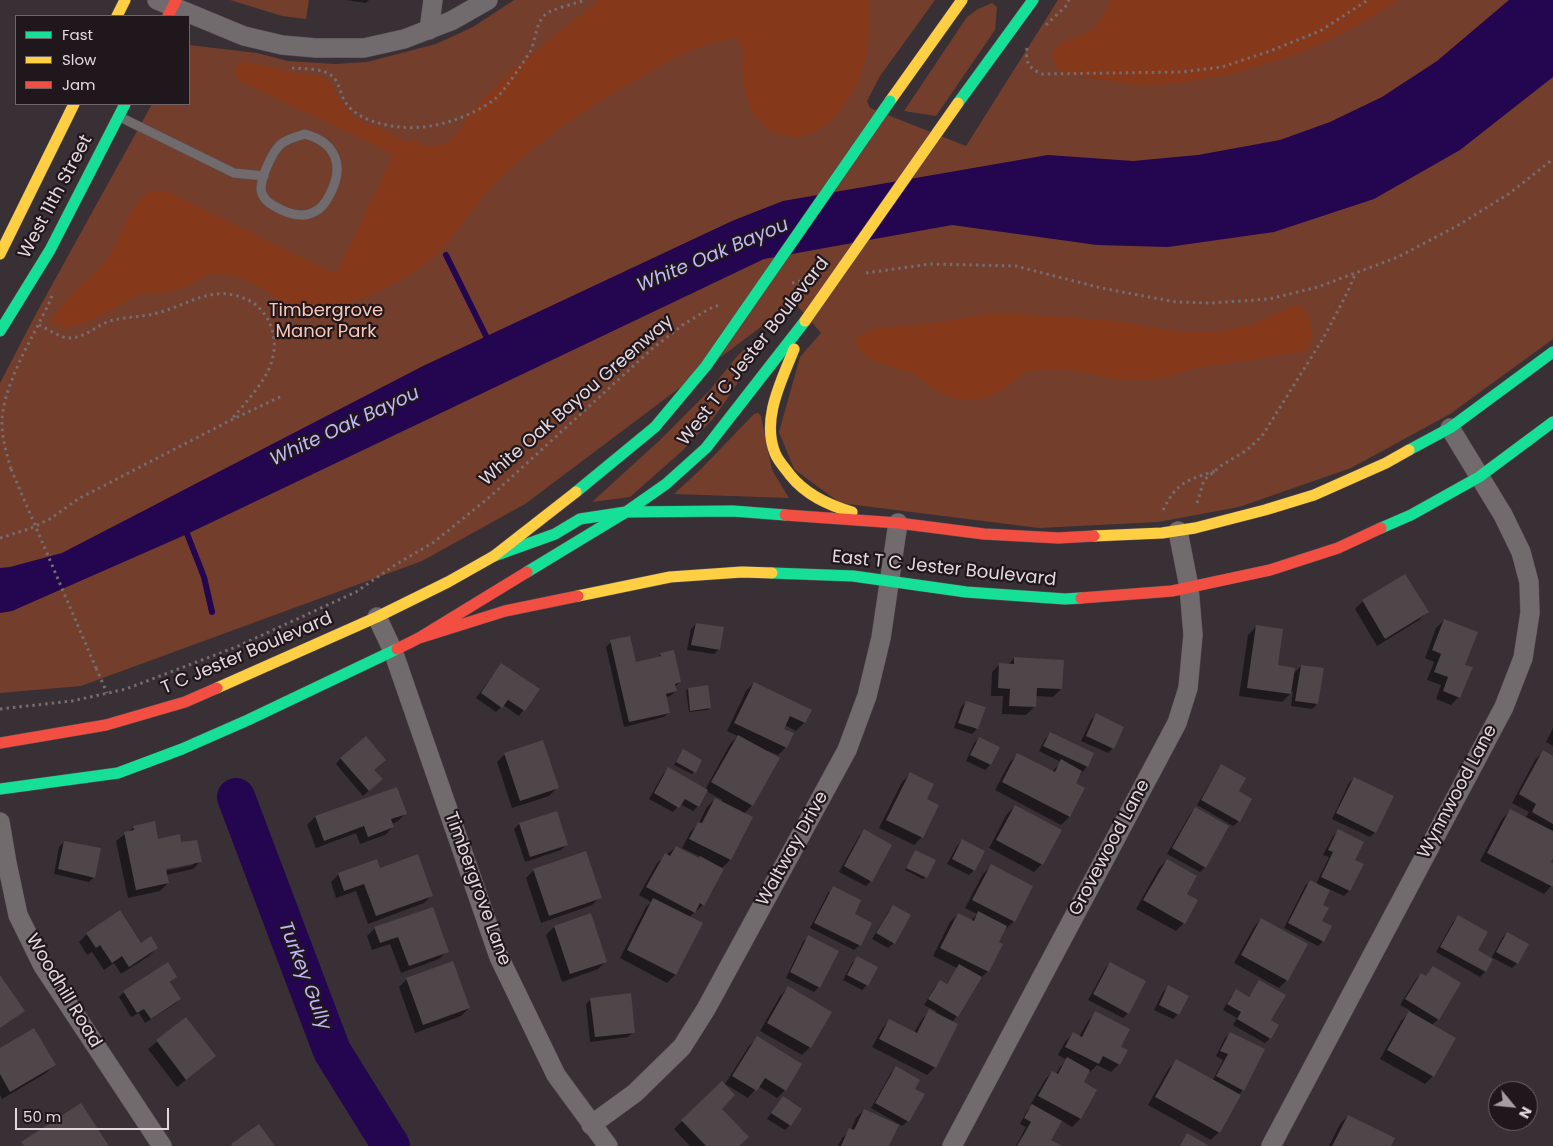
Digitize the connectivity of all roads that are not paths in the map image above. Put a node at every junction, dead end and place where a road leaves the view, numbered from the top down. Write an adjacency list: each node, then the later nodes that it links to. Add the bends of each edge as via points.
1 (125, 0): 7 (main road)
2 (433, 0): 8 (street)
3 (488, 0): 8 (street)
4 (962, 0): 23 (main road, West T C Jester Boulevard, bridge, via 706,366 655,427)
5 (1026, 2): 14 (main road, West T C Jester Boulevard, bridge)
6 (168, 6): 8 (street, via 244,36 282,45 364,48)
7 (118, 15)
8 (429, 30)
9 (74, 105): 13 (main road, West 11th Street)
10 (125, 105): 11 (main road, West 11th Street)
11 (119, 117): 12 (lane, via 234,173); 15 (main road, West 11th Street, via 50,250)
12 (264, 176): 12 (lane, via 262,195 270,204 291,214 304,215 314,212 327,200 338,174 335,157 326,144 306,134 281,144)
13 (0, 254)
14 (805, 321): 20 (main road, West T C Jester Boulevard, via 706,448 666,484); 21 (main road, via 776,393 771,432 775,453 798,486 832,507)
15 (0, 331)
16 (1553, 352): 18 (main road)
17 (1553, 422): 19 (main road, East T C Jester Boulevard)
18 (1450, 428): 19 (street, Wynnwood Lane); 22 (main road, via 1386,463 1314,494 1265,510)
19 (1479, 477): 25 (main road, East T C Jester Boulevard, via 1411,515 1338,548 1270,570); 36 (street, Wynnwood Lane, via 1521,552 1529,582 1530,613 1523,658 1504,707)
20 (626, 512): 21 (main road, via 733,511); 23 (main road, via 580,519 555,534); 27 (main road, West T C Jester Boulevard)
21 (898, 523): 22 (main road, via 984,534 1058,538); 24 (street, Waltway Drive)
22 (1178, 531): 25 (street, Grovewood Lane)
23 (494, 556): 26 (main road, T C Jester Boulevard)
24 (889, 581): 25 (main road, East T C Jester Boulevard, via 966,592 1065,599); 27 (main road, East T C Jester Boulevard, via 853,576 742,572 670,577 505,611); 32 (street, Waltway Drive, via 867,696 847,750 711,1001 682,1047 634,1093)
25 (1189, 587): 35 (street, Grovewood Lane, via 1193,635 1188,688 1177,723)
26 (377, 618): 28 (street, Timbergrove Lane); 29 (main road, T C Jester Boulevard, via 185,702 106,725)
27 (419, 638): 28 (main road)
28 (393, 651): 30 (main road, via 239,724 118,773); 32 (street, Timbergrove Lane, via 499,957 556,1075)
29 (0, 743)
30 (0, 790)
31 (0, 822): 33 (street, Woodhill Road, via 18,915 39,958)
32 (591, 1125): 34 (street, Timbergrove Lane)
33 (162, 1146)
34 (608, 1146)
35 (952, 1146)
36 (1271, 1146)

